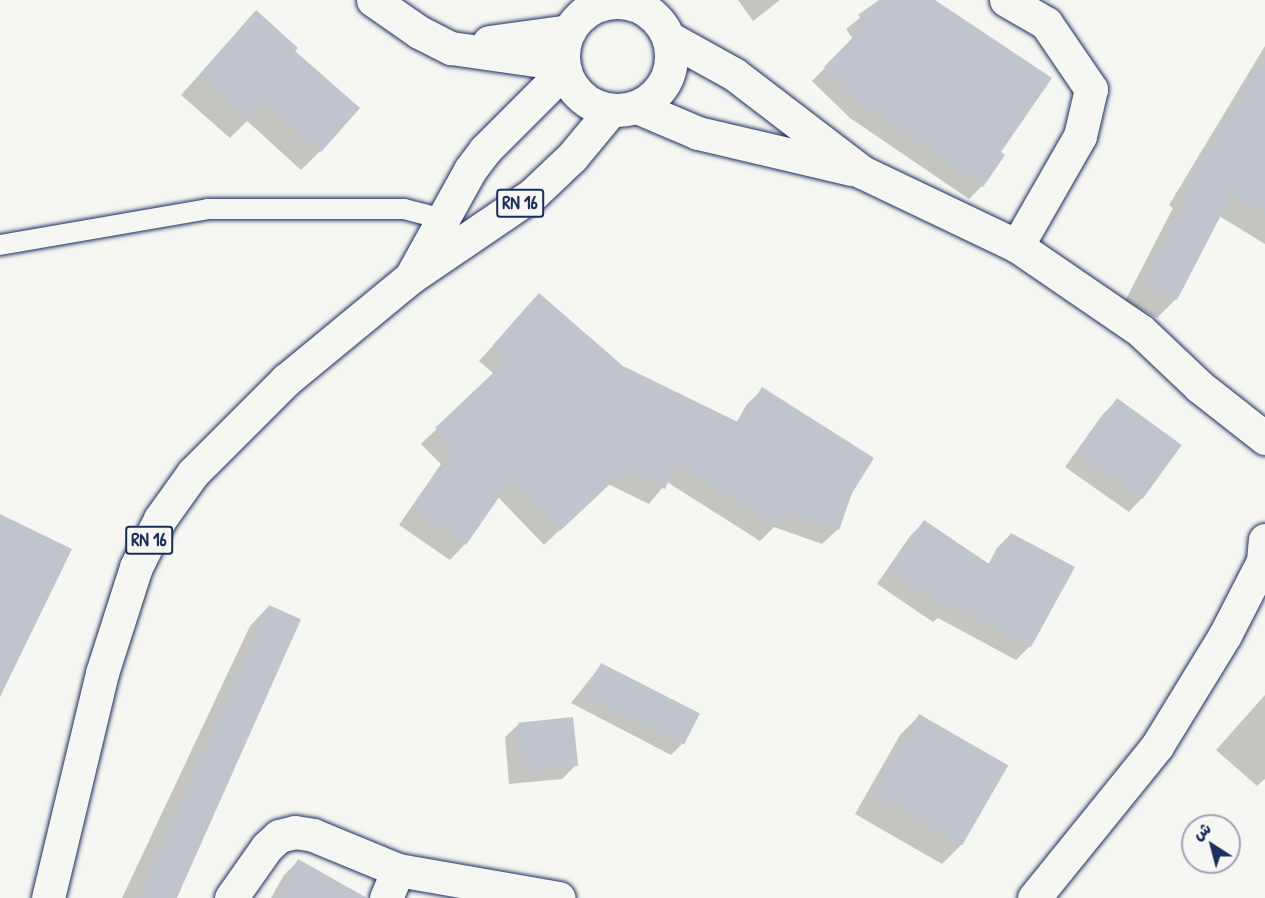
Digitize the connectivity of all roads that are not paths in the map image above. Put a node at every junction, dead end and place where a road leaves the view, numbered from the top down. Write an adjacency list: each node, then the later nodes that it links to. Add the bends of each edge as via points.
1 (373, 0): 6 (street, via 418,32)
2 (1006, 0): 12 (street, via 1046,23 1091,89 1080,136)
3 (606, 1): 4 (street, via 637,6); 5 (street, via 578,18)
4 (655, 17): 8 (street, RN 16, via 672,54 670,71 652,99); 9 (street)
5 (569, 31): 6 (street); 7 (street)
6 (452, 48): 7 (street)
7 (564, 67): 8 (street, via 571,85 595,106); 10 (street, RN 16, via 485,150)
8 (624, 108): 9 (street, via 698,133); 13 (street, RN 16, via 533,194)
9 (862, 172): 12 (street)
10 (443, 219): 11 (lane, via 404,209 207,209); 13 (street, RN 16)
11 (0, 245)
12 (1017, 246): 14 (street, via 1141,331 1200,387)
13 (411, 277): 18 (street, RN 16, via 286,380 193,473 160,519 136,567 102,673)
14 (1265, 438)
15 (1265, 540): 21 (street, via 1263,561 1225,635 1157,746)
16 (392, 884): 17 (street); 19 (street, via 313,835 295,832 279,836 267,847)
17 (516, 894): 20 (street)
18 (48, 898)
19 (231, 898)
20 (559, 898)
21 (1034, 898)

